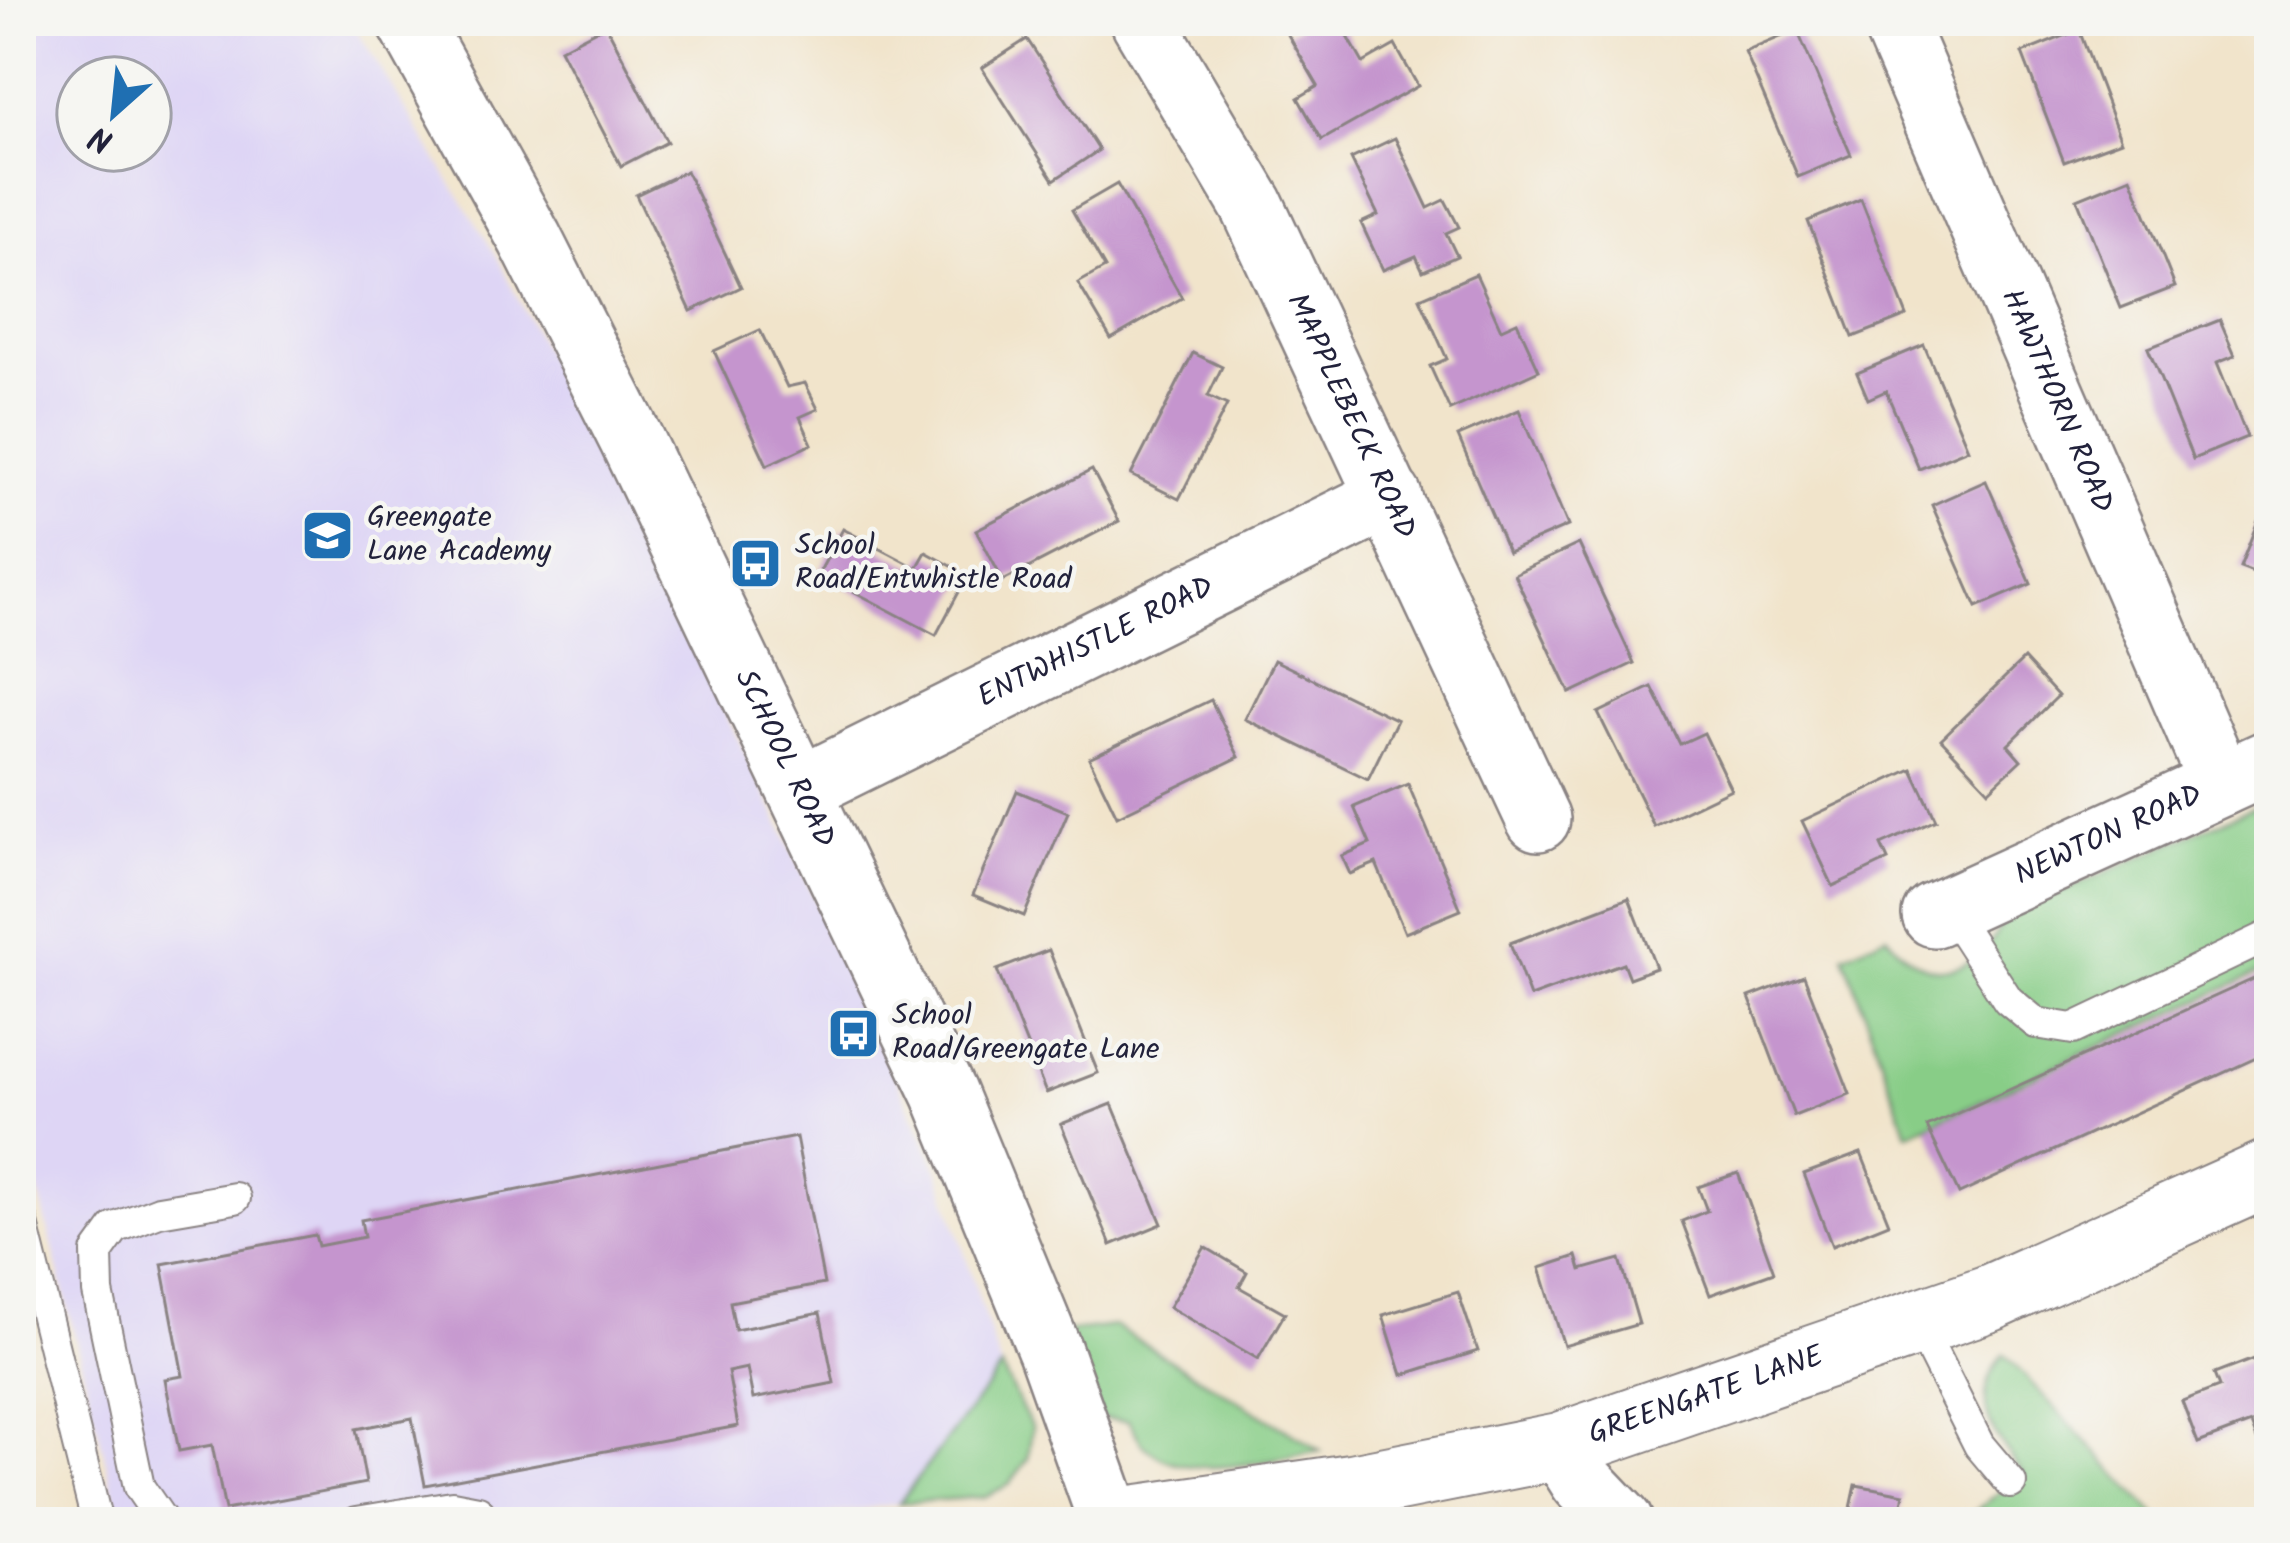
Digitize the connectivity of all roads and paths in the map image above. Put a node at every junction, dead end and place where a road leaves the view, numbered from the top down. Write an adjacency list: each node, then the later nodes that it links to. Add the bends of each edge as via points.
1 (409, 21): 6 (street, SCHOOL ROAD, via 530,238)
2 (1143, 21): 4 (street, MAPPLEBECK ROAD, via 1252,205)
3 (1893, 21): 5 (street, HAWTHORN ROAD)
4 (1390, 497): 6 (street, ENTWHISTLE ROAD); 7 (street, MAPPLEBECK ROAD)
5 (2245, 773): 8 (street, NEWTON ROAD)
6 (800, 789): 20 (street, SCHOOL ROAD, via 944,1093)
7 (1538, 819)
8 (1941, 910): 9 (lane, NEWTON ROAD, via 2008,1000 2036,1023 2073,1029)
9 (2269, 936)
10 (2269, 1173): 13 (street, GREENGATE LANE)
11 (236, 1198): 17 (lane, via 115,1228 97,1253 98,1292 140,1487)
12 (21, 1216): 16 (lane)
13 (1919, 1326): 14 (street, GREENGATE LANE); 15 (lane, via 1978,1445)
14 (1560, 1446): 20 (street, GREENGATE LANE); 21 (street)
15 (2011, 1483)
16 (98, 1522)
17 (163, 1522)
18 (357, 1522): 19 (lane, via 452,1506 478,1511)
19 (485, 1522)
20 (1112, 1522)
21 (1621, 1522)

